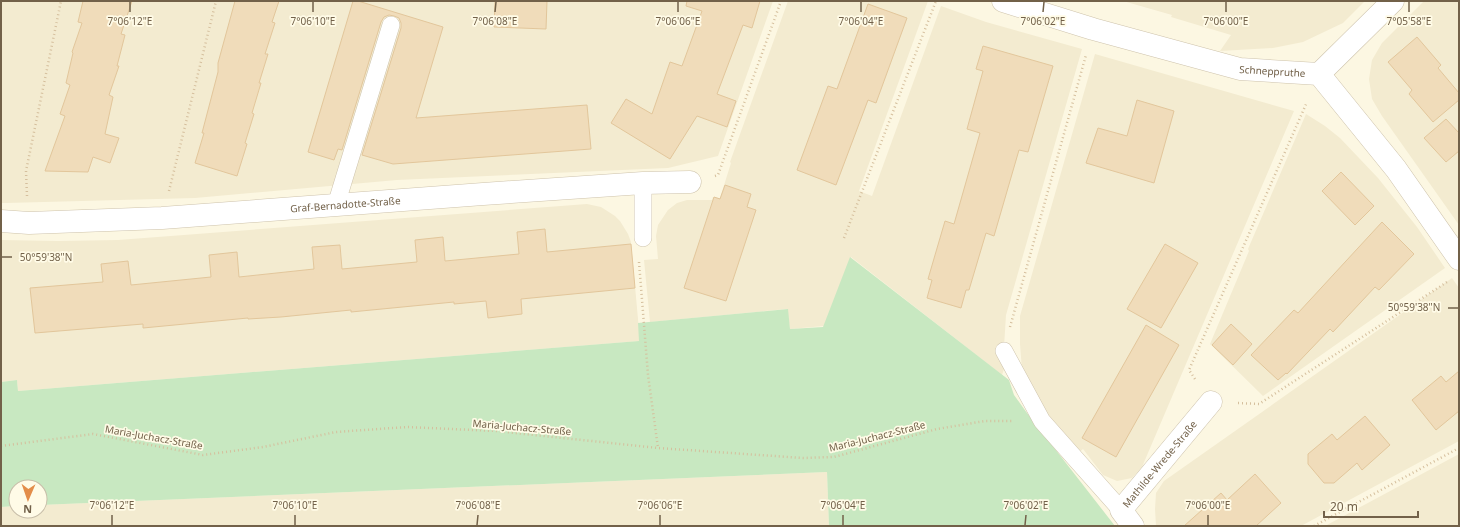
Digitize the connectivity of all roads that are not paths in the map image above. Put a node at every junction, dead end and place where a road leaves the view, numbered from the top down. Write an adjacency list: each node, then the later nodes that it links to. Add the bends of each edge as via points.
1 (1003, 1): 4 (street, Schneppruthe, via 1093,29 1240,69)
2 (1393, 1): 4 (street)
3 (391, 25): 7 (lane)
4 (1319, 74): 10 (street, Schneppruthe, via 1396,169)
5 (690, 182): 6 (street, Graf-Bernadotte-Straße)
6 (642, 183): 7 (street, Graf-Bernadotte-Straße); 9 (lane)
7 (336, 205): 8 (street, Graf-Bernadotte-Straße, via 162,218 29,223)
8 (1, 221)
9 (643, 238)
10 (1456, 269)
11 (1004, 351): 13 (lane, via 1042,421)
12 (1211, 402): 13 (street, Mathilde-Wrede-Straße)
13 (1127, 518)

